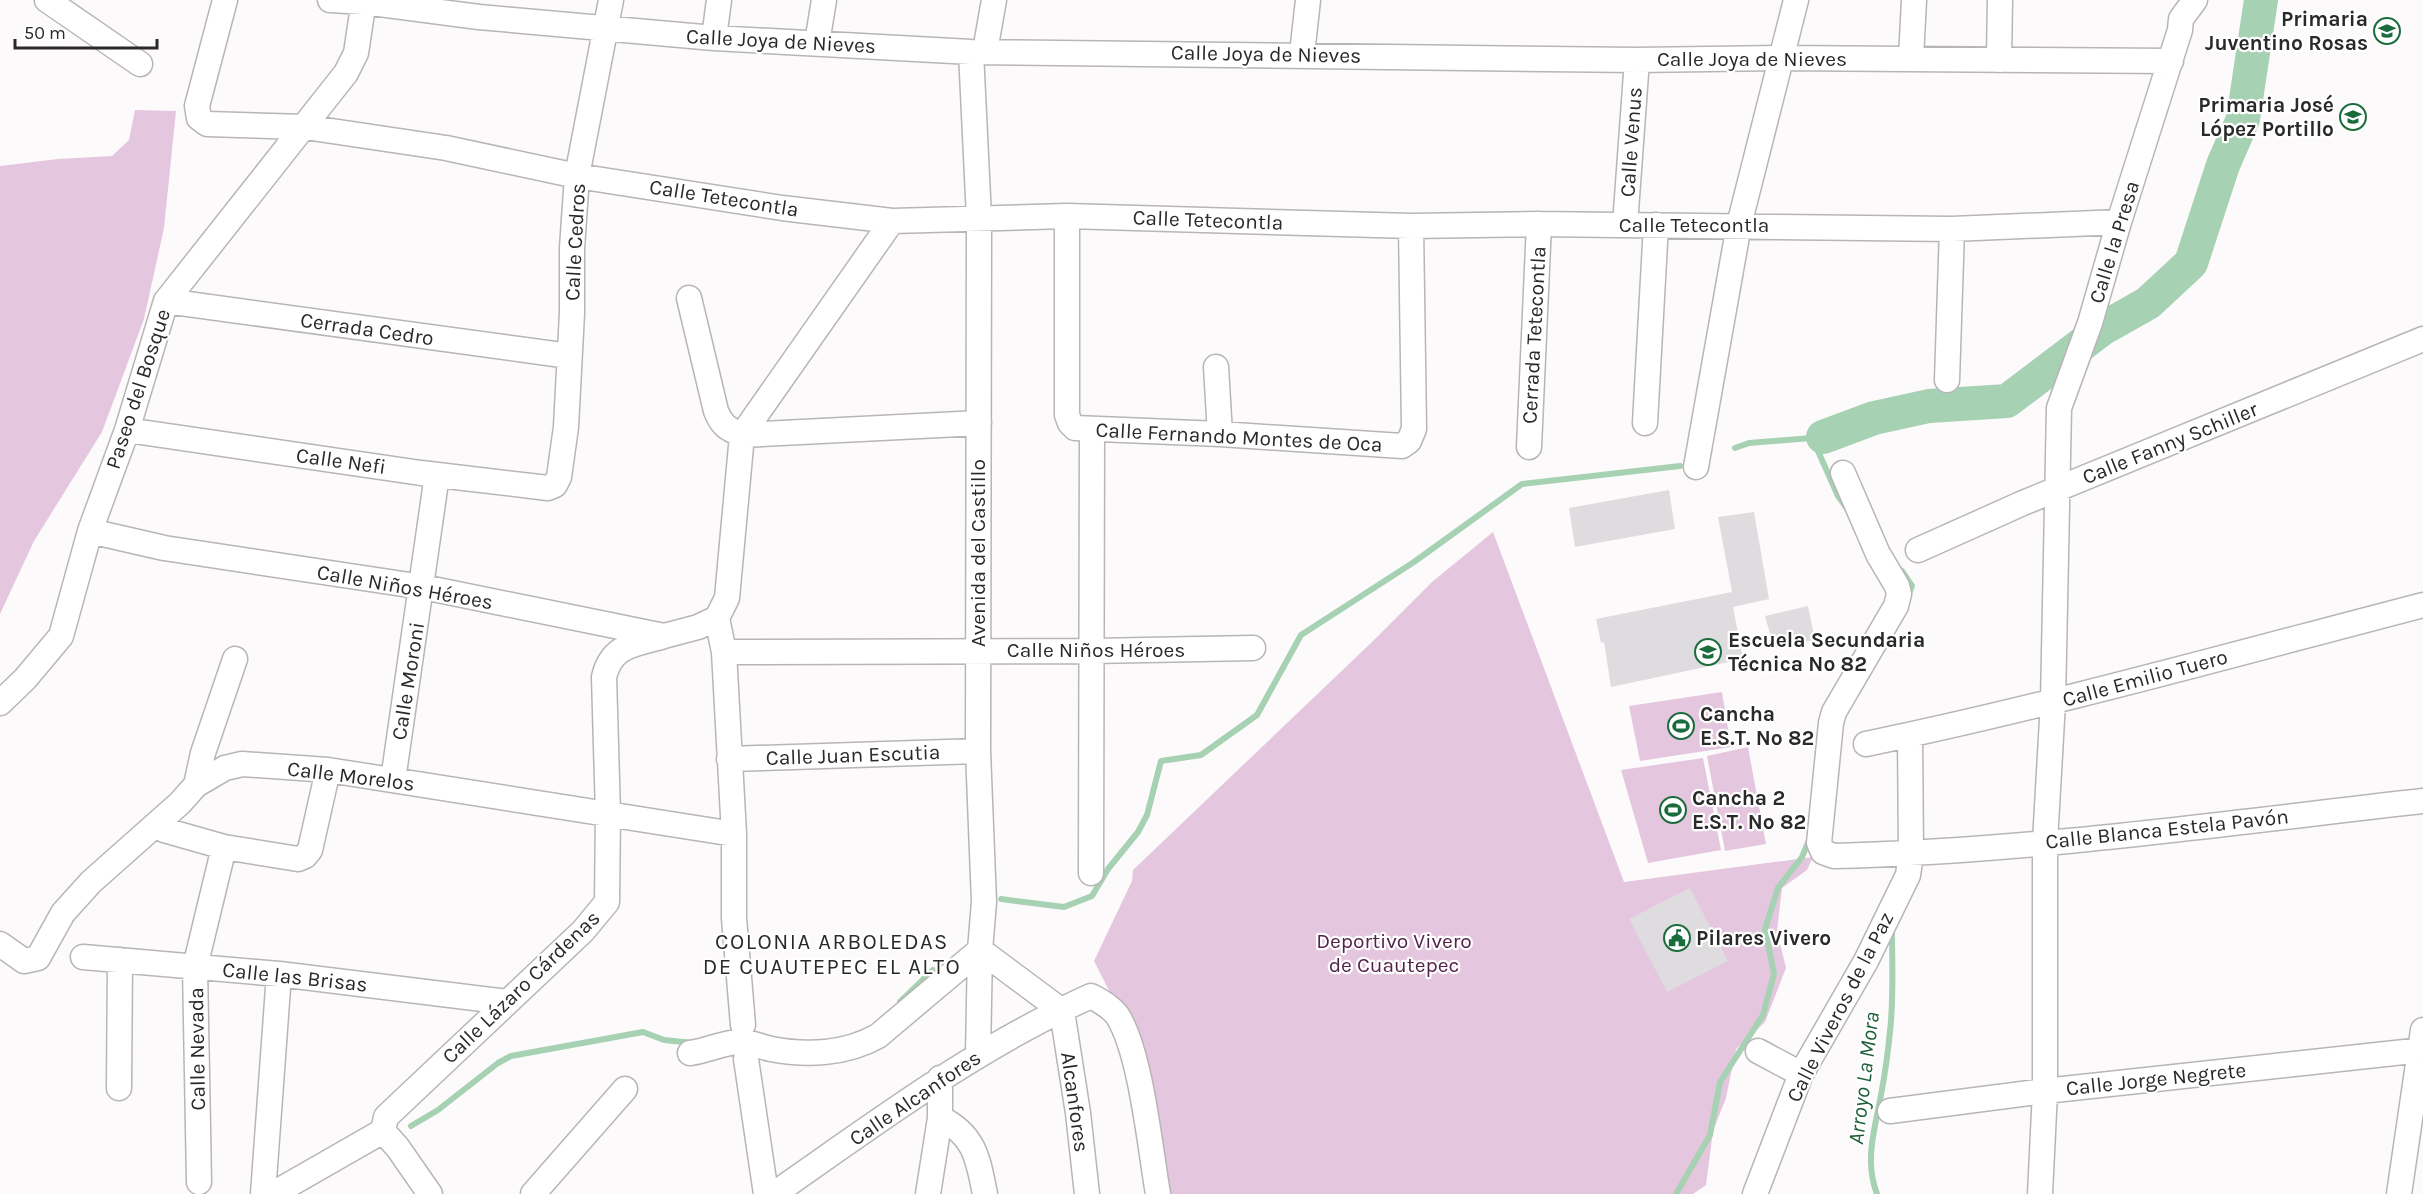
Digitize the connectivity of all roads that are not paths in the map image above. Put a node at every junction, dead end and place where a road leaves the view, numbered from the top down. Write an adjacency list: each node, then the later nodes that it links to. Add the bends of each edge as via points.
1 (47, 0): 25 (street)
2 (225, 0): 26 (street, Calle Tetecontla, via 197,106 199,118 207,124)
3 (330, 0): 12 (street, Calle Joya de Nieves)
4 (611, 0): 15 (street, Calle Cedros)
5 (719, 0): 16 (street)
6 (824, 0): 17 (street)
7 (994, 0): 18 (street, Avenida del Castillo)
8 (1308, 0): 19 (street)
9 (1796, 0): 20 (street)
10 (1914, 0): 21 (street)
11 (2000, 0): 23 (street)
12 (364, 1): 14 (street, Calle Joya de Nieves); 26 (street, Paseo del Bosque, via 356,53 346,73)
13 (2186, 6): 24 (street, Calle la Presa)
14 (480, 9): 15 (street, Calle Joya de Nieves)
15 (606, 28): 16 (street, Calle Joya de Nieves); 27 (street, Calle Cedros)
16 (714, 39): 17 (street, Calle Joya de Nieves)
17 (817, 43): 18 (street, Calle Joya de Nieves)
18 (978, 51): 19 (street, Calle Joya de Nieves); 29 (street, Avenida del Castillo)
19 (1302, 54): 22 (street, Calle Joya de Nieves)
20 (1780, 58): 21 (street, Calle Joya de Nieves); 22 (street, Calle Joya de Nieves); 35 (street)
21 (1911, 58): 23 (street, Calle Joya de Nieves)
22 (1637, 60): 33 (street, Calle Venus)
23 (1999, 60): 24 (street, Calle Joya de Nieves)
24 (2171, 61): 31 (street, Calle la Presa)
25 (140, 64)
26 (305, 127): 27 (street, Calle Tetecontla, via 446,148); 39 (street, Paseo del Bosque)
27 (577, 176): 30 (street, Calle Tetecontla); 41 (street, Calle Cedros)
28 (1066, 216): 29 (street, Calle Tetecontla); 36 (street, Calle Tetecontla); 46 (street, via 1067,403)
29 (979, 218): 30 (street, Calle Tetecontla); 44 (street, Avenida del Castillo)
30 (892, 221): 49 (street)
31 (2119, 222): 37 (street, Calle Tetecontla); 55 (street, Calle la Presa, via 2090,323 2059,408)
32 (1539, 224): 33 (street, Calle Tetecontla); 36 (street, Calle Tetecontla); 50 (street, Cerrada Tetecontla)
33 (1626, 225): 34 (street, Calle Tetecontla)
34 (1656, 225): 35 (street, Calle Tetecontla); 45 (street)
35 (1739, 225): 37 (street, Calle Tetecontla); 51 (street)
36 (1411, 226): 48 (street, Calle Fernando Montes de Oca, via 1414,429 1409,441 1402,446)
37 (1952, 229): 43 (street)
38 (689, 298): 49 (street, via 720,422)
39 (166, 301): 41 (street, Cerrada Cedro); 47 (street, Paseo del Bosque)
40 (2423, 339): 55 (street, Calle Fanny Schiller)
41 (569, 356): 54 (street, Calle Cedros, via 566,428)
42 (1216, 367): 48 (street)
43 (1947, 380)
44 (979, 423): 49 (street); 63 (street, Avenida del Castillo)
45 (1645, 423)
46 (1081, 426): 48 (street, Calle Fernando Montes de Oca); 64 (street)
47 (127, 430): 53 (street, Calle Nefi); 56 (street, Paseo del Bosque)
48 (1220, 434)
49 (742, 435): 60 (street, via 727,598)
50 (1529, 447)
51 (1696, 467)
52 (1843, 473): 82 (street, Calle Blanca Estela Pavón, via 1899,594 1831,723 1819,843 1822,852 1834,856)
53 (437, 475): 54 (street, Calle Nefi, via 548,488); 58 (street, Calle Moroni)
54 (555, 485)
55 (2058, 489): 57 (street, Calle Fanny Schiller); 67 (street, Calle la Presa)
56 (90, 531): 58 (street, Calle Niños Héroes, via 164,548); 68 (street, Paseo del Bosque, via 61,636)
57 (1917, 550)
58 (423, 587): 61 (street, Calle Niños Héroes); 74 (street, Calle Moroni)
59 (2423, 605): 67 (street, Calle Emilio Tuero)
60 (717, 618): 61 (street, Calle Niños Héroes); 65 (street)
61 (664, 636): 77 (street, Calle Lázaro Cárdenas, via 618,651 608,663 604,677)
62 (1253, 648): 64 (street, Calle Niños Héroes)
63 (978, 650): 64 (street, Calle Niños Héroes); 65 (street, Calle Niños Héroes); 71 (street, Avenida del Castillo)
64 (1092, 651): 83 (street)
65 (724, 652): 72 (street)
66 (235, 659): 75 (street)
67 (2053, 702): 69 (street, Calle Emilio Tuero); 80 (street, Calle la Presa)
68 (0, 703)
69 (1910, 735): 70 (street, Calle Emilio Tuero); 82 (street, Calle Viveros de la Paz)
70 (1866, 744)
71 (978, 752): 72 (street, Calle Juan Escutia); 85 (street, Avenida del Castillo, via 984,902)
72 (729, 759): 79 (street)
73 (328, 770): 74 (street, Calle Morelos); 75 (street, Calle Morelos, via 242,764 225,768); 81 (street, via 310,850 305,856 298,859)
74 (393, 780): 77 (street, Calle Morelos)
75 (196, 785): 84 (street, Calle Morelos, via 91,882 63,913 38,957 24,961)
76 (2423, 801): 80 (street, Calle Blanca Estela Pavón)
77 (608, 814): 79 (street, Calle Morelos); 90 (street, Calle Lázaro Cárdenas, via 607,902 583,931)
78 (164, 831): 81 (street)
79 (734, 834): 92 (street, via 734,918)
80 (2045, 842): 82 (street, Calle Blanca Estela Pavón); 102 (street, Calle la Presa)
81 (224, 847): 88 (street, Calle Nevada)
82 (1911, 854): 98 (street, Calle Viveros de la Paz, via 1908,875 1866,961)
83 (1091, 873)
84 (0, 944)
85 (980, 950): 91 (street); 95 (street, via 868,1041 834,1052 808,1054 739,1042); 96 (street, Avenida del Castillo)
86 (82, 957): 87 (street, Calle las Brisas)
87 (120, 960): 88 (street, Calle las Brisas); 100 (street)
88 (195, 967): 89 (street, Calle las Brisas); 106 (street, Calle Nevada)
89 (279, 974): 90 (street, Calle las Brisas); 107 (street)
90 (507, 1002): 105 (street, Calle Lázaro Cárdenas, via 386,1118)
91 (1062, 1011): 96 (street, Calle Alcanfores); 115 (street, Alcanfores); 116 (street, Calle Alcanfores, via 1091,996 1110,1006 1121,1023 1135,1066)
92 (743, 1025)
93 (2422, 1043): 102 (street, Calle Jorge Negrete); 119 (street)
94 (1758, 1051): 98 (street)
95 (690, 1053)
96 (978, 1055): 99 (street, Calle Alcanfores)
97 (746, 1059): 111 (street)
98 (1801, 1074): 117 (street, Calle Viveros de la Paz)
99 (940, 1078): 104 (street); 112 (street, Calle Alcanfores)
100 (119, 1088)
101 (625, 1089): 110 (street)
102 (2045, 1092): 103 (street, Calle Jorge Negrete); 118 (street, Calle la Presa)
103 (1890, 1111)
104 (940, 1118): 113 (street); 114 (street, via 956,1126 969,1140)
105 (383, 1131): 108 (street); 109 (street)
106 (199, 1182)
107 (263, 1194)
108 (273, 1194)
109 (430, 1194)
110 (534, 1194)
111 (766, 1194)
112 (774, 1194)
113 (928, 1194)
114 (985, 1194)
115 (1087, 1194)
116 (1158, 1194)
117 (1755, 1194)
118 (2040, 1194)
119 (2399, 1194)

